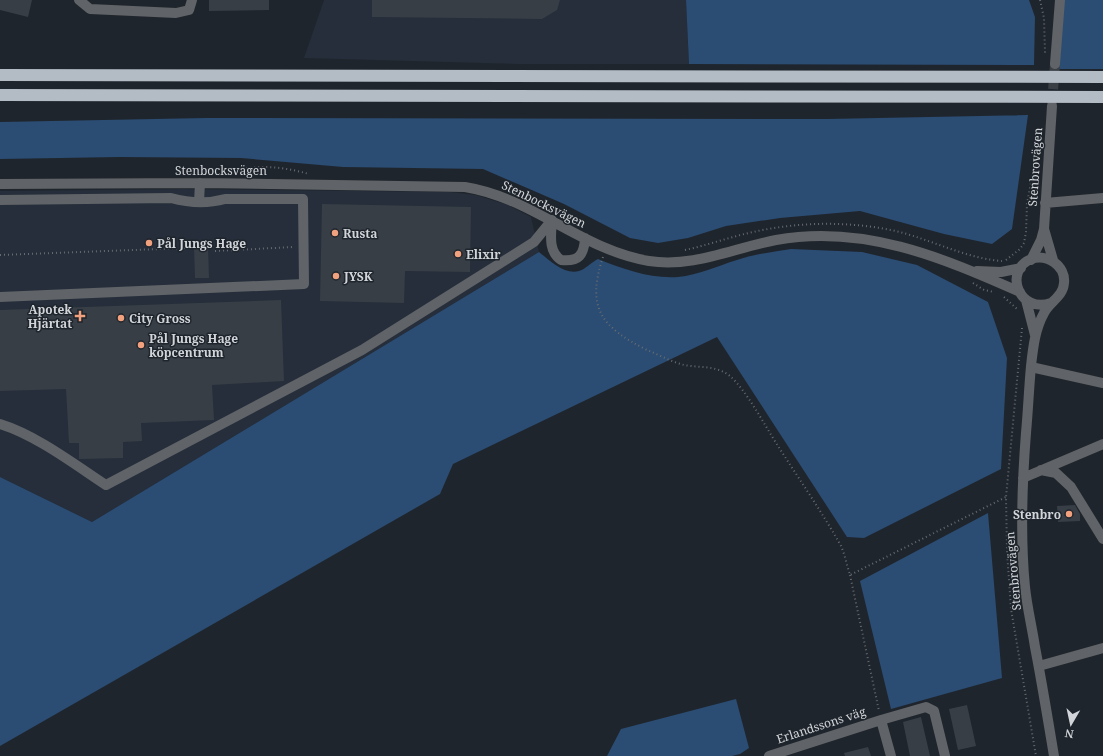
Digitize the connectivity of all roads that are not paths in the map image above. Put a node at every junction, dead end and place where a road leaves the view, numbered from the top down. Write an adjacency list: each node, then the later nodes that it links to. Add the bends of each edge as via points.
1 (79, 0): 2 (street, via 90,9 176,13 189,10)
2 (192, 0)
3 (1060, 0): 4 (street)
4 (1055, 64)
5 (0, 75): 6 (highway)
6 (1103, 78)
7 (0, 95): 8 (highway)
8 (1103, 96)
9 (1052, 106): 15 (street, Stenbrovägen)
10 (200, 183): 11 (street, Stenbocksvägen); 14 (street); 16 (street, Stenbocksvägen, via 465,187 499,195)
11 (0, 184)
12 (1103, 198): 15 (street)
13 (0, 200): 14 (street, via 171,198)
14 (200, 202): 24 (street, via 225,199 303,199 304,284)
15 (1045, 202): 17 (street, Stenbrovägen)
16 (552, 220): 18 (street, Stenbocksvägen); 18 (street, via 551,244 553,251 561,260 574,260 580,256 585,248); 30 (street, via 534,242 362,350 106,484 31,438)
17 (1044, 229): 19 (street, Stenbrovägen); 20 (street, Stenbrovägen)
18 (586, 238): 22 (street, Stenbocksvägen, via 629,257 680,263 776,240 839,236 902,246)
19 (1030, 260): 20 (street); 21 (street, Stenbrovägen)
20 (1053, 260): 26 (street, Stenbrovägen, via 1061,270 1065,282 1058,298)
21 (1021, 268): 22 (street, Stenbocksvägen, via 1001,272); 23 (street, via 1017,282)
22 (969, 270): 23 (street, Stenbocksvägen)
23 (1020, 292): 25 (street, Stenbrovägen)
24 (0, 296)
25 (1026, 300): 26 (street, via 1038,305); 27 (street, Stenbrovägen)
26 (1051, 303): 27 (street, Stenbrovägen)
27 (1035, 335): 28 (street, Stenbrovägen)
28 (1031, 367): 29 (street); 33 (street, Stenbrovägen)
29 (1103, 383)
30 (0, 424)
31 (1103, 444): 32 (street)
32 (1041, 470): 33 (street); 34 (street, via 1056,473 1071,487)
33 (1023, 478): 36 (street, Stenbrovägen, via 1022,547 1025,588)
34 (1103, 540)
35 (1103, 648): 36 (street)
36 (1039, 666): 41 (street, Stenbrovägen)
37 (881, 720): 38 (street, Erlandssons väg); 39 (street, Erlandssons väg); 40 (street, Erlandssons väg, via 926,707 934,711)
38 (768, 756)
39 (890, 756)
40 (945, 756)
41 (1054, 756)

